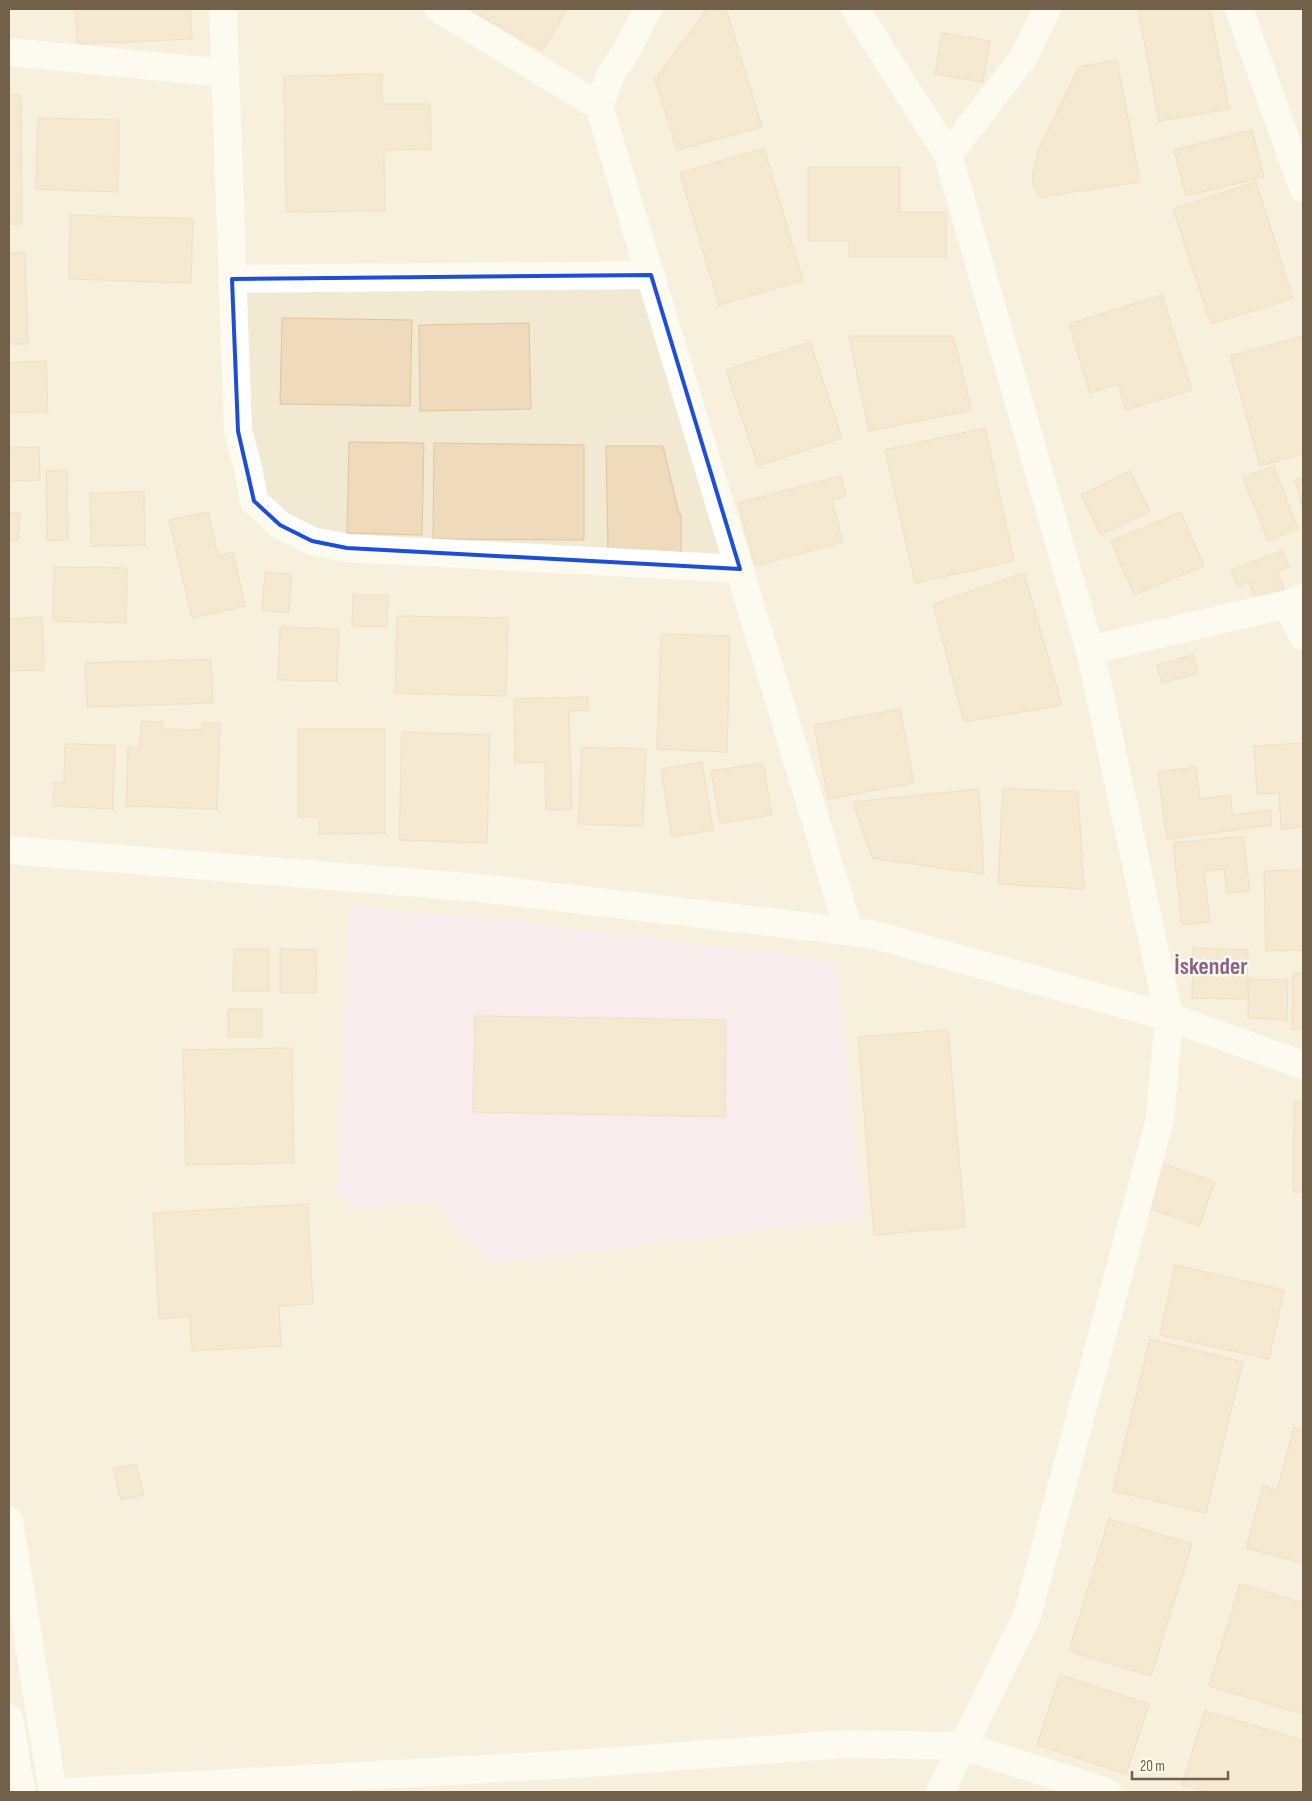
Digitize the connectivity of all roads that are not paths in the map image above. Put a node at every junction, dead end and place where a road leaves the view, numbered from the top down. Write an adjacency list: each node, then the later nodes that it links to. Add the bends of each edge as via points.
1 (223, 9): 8 (street)
2 (439, 9): 9 (street)
3 (648, 9): 9 (street, via 611,74)
4 (855, 9): 10 (street)
5 (1048, 9): 10 (street, via 1023,58)
6 (1239, 9): 11 (street)
7 (9, 52): 8 (street)
8 (225, 73): 13 (street)
9 (599, 106): 12 (street)
10 (948, 155): 17 (street)
11 (1303, 188)
12 (651, 275): 13 (street); 14 (street)
13 (232, 279): 14 (street, via 238,431 254,501 280,525 312,541 347,548)
14 (740, 569): 19 (street)
15 (1295, 601): 16 (street); 17 (street)
16 (1303, 636)
17 (1090, 650): 20 (street)
18 (9, 850): 19 (street, via 479,888)
19 (849, 931): 20 (street, via 872,934)
20 (1169, 1017): 21 (street); 24 (street, via 1160,1119 1027,1616)
21 (1303, 1065)
22 (9, 1521): 26 (street)
23 (9, 1718): 25 (street)
24 (963, 1746): 27 (street, via 844,1744 576,1764); 28 (street); 29 (street)
25 (21, 1792)
26 (54, 1792)
27 (68, 1792)
28 (940, 1792)
29 (1107, 1792)

